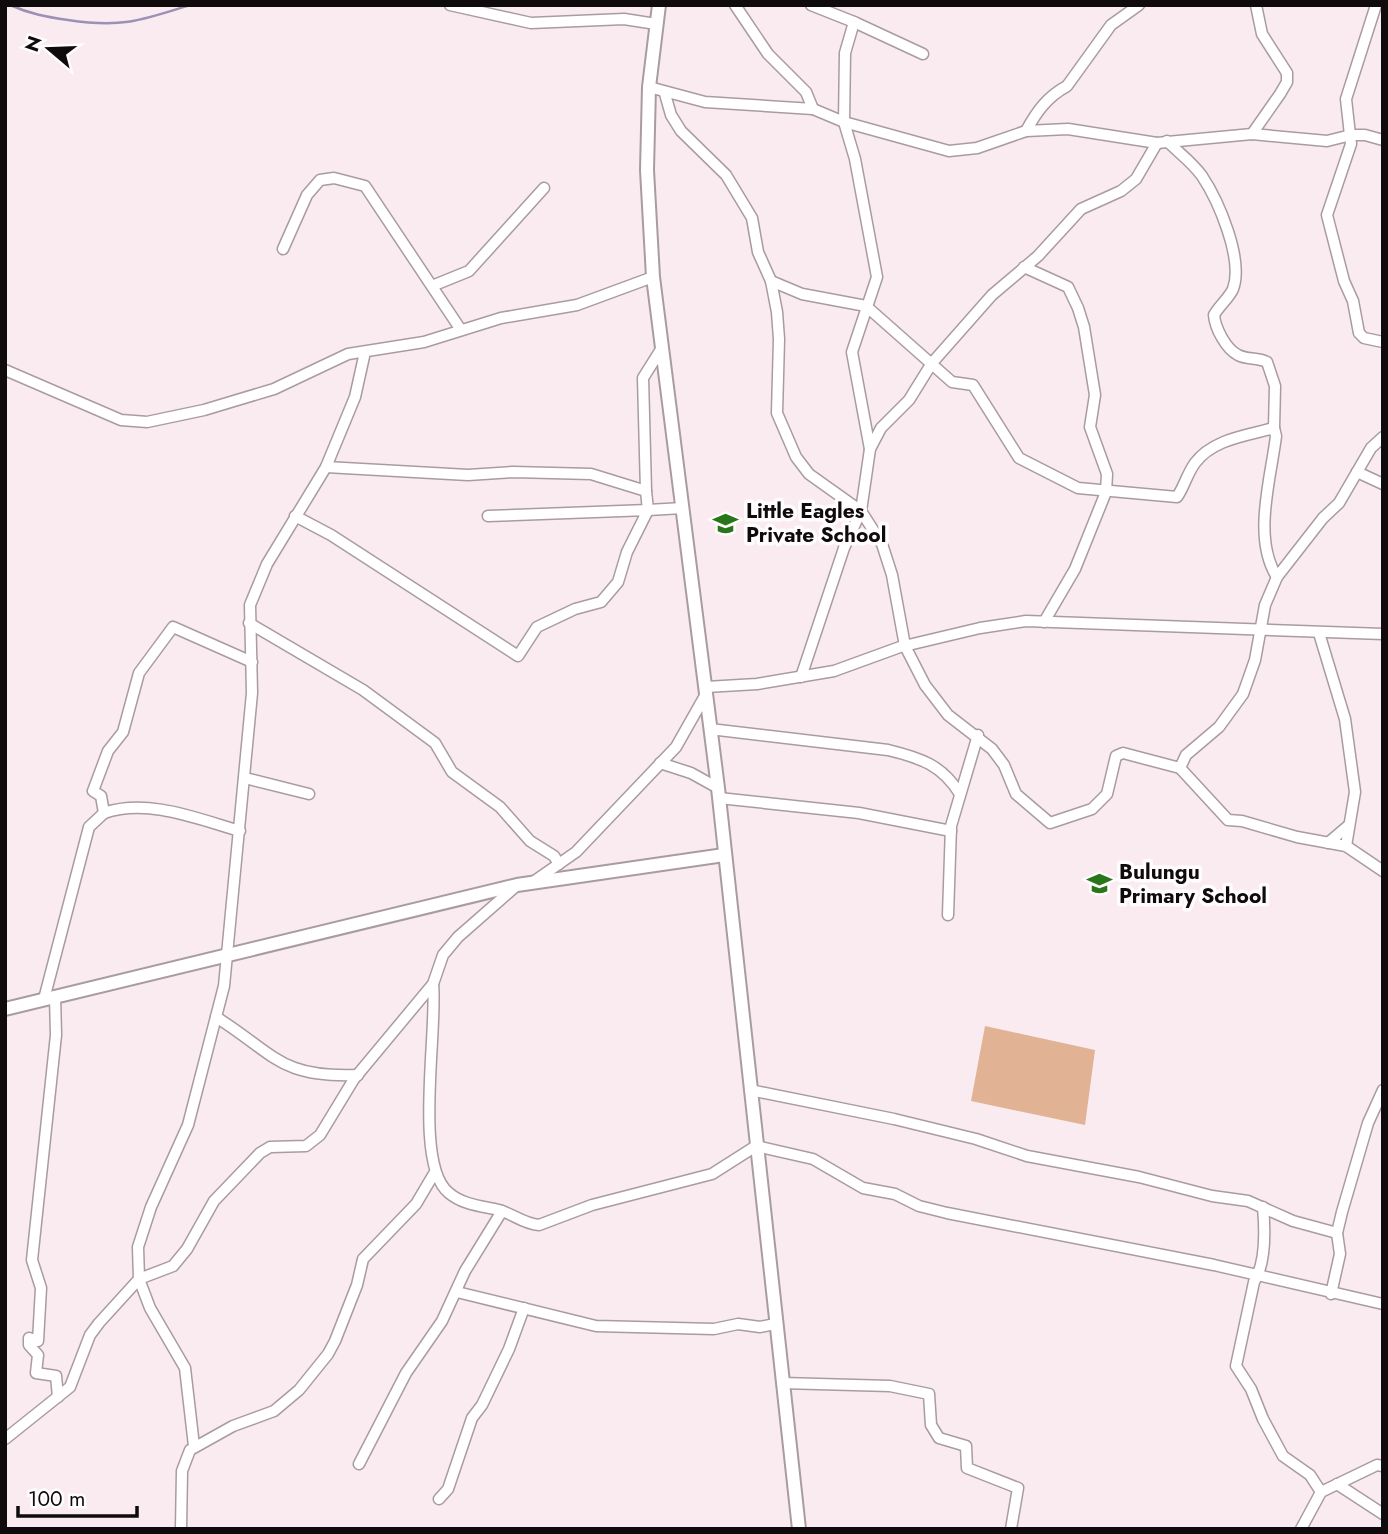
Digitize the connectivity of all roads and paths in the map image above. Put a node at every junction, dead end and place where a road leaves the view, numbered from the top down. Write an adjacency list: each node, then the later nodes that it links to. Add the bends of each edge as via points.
1 (450, 5): 9 (street, via 531,23 624,19)
2 (659, 5): 9 (street)
3 (735, 5): 13 (street, via 768,54 806,92)
4 (811, 5): 8 (street)
5 (1139, 5): 15 (street, via 1111,25 1067,86 1038,110)
6 (1256, 5): 16 (street, via 1262,34 1287,73 1287,82)
7 (1376, 5): 17 (street, via 1346,99)
8 (854, 22): 10 (street); 14 (street, via 845,53)
9 (656, 24): 11 (street)
10 (923, 54)
11 (649, 87): 12 (street); 23 (street, via 646,170)
12 (665, 94): 13 (street, via 705,102); 24 (street, via 681,131 736,187 752,218 758,252)
13 (813, 109): 14 (street)
14 (844, 122): 15 (street, via 949,151 977,148); 26 (street, via 877,277)
15 (1026, 131): 19 (street, via 1068,129)
16 (1252, 134): 17 (street, via 1327,141); 19 (street)
17 (1351, 135): 18 (street); 28 (street, via 1329,202 1328,222 1359,333)
18 (1383, 141)
19 (1162, 142): 22 (street, via 1136,179 1082,209); 33 (street, via 1201,174 1215,199 1234,253 1232,291 1214,315 1216,326 1239,356 1267,362 1275,386)
20 (544, 188): 25 (street, via 469,271)
21 (283, 249): 25 (street, via 320,180 351,182 371,191)
22 (1024, 267): 31 (street, via 992,295); 40 (street, via 1068,287 1078,308 1095,395 1090,427 1106,464)
23 (653, 277): 27 (street, via 577,305); 29 (street)
24 (771, 281): 26 (street, via 802,294); 43 (street, via 779,340 780,422 809,474)
25 (432, 286): 27 (street)
26 (866, 306): 31 (street); 35 (street, via 852,352)
27 (461, 330): 30 (street)
28 (1383, 342)
29 (660, 351): 39 (street, via 643,378); 41 (street)
30 (365, 352): 32 (street, via 348,354 274,389 147,422 121,420); 36 (street, via 355,397)
31 (932, 363): 35 (street); 40 (street, via 952,382 973,385 1016,456 1066,484)
32 (5, 370)
33 (1274, 428): 40 (street, via 1222,442 1204,453 1177,497); 46 (street, via 1264,514)
34 (1383, 437): 37 (street)
35 (870, 449): 43 (street)
36 (326, 467): 39 (street, via 468,475 591,474); 44 (street)
37 (1357, 472): 38 (street); 46 (street, via 1339,503)
38 (1383, 484)
39 (646, 491): 42 (street)
40 (1106, 492): 47 (street, via 1075,569)
41 (683, 508): 42 (street); 55 (street)
42 (648, 510): 44 (street, via 626,552 618,582 601,602 537,627 517,656); 45 (street)
43 (861, 511): 52 (street, via 888,558); 54 (street)
44 (295, 516): 48 (street, via 257,587)
45 (488, 516)
46 (1277, 577): 49 (street, via 1265,605)
47 (1044, 622): 49 (street); 52 (street, via 980,628)
48 (249, 623): 53 (street); 71 (street, via 363,690 435,743 452,772 500,807 530,841)
49 (1262, 628): 50 (street); 59 (street, via 1243,694 1219,727 1186,755)
50 (1319, 633): 51 (street); 65 (street, via 1345,719 1355,792)
51 (1383, 634)
52 (905, 646): 54 (street, via 858,664); 57 (street, via 925,685 948,715)
53 (253, 662): 60 (street); 64 (street, via 170,628 139,673 123,732 108,751 96,779 93,791 101,796)
54 (801, 677): 55 (street)
55 (706, 690): 56 (street); 58 (street, via 676,747)
56 (710, 729): 61 (street); 63 (street, via 915,757 943,771)
57 (978, 735): 59 (street, via 1004,765 1016,794 1050,823 1092,809 1107,794 1119,752); 63 (street)
58 (660, 763): 61 (street, via 680,768); 71 (street, via 576,852)
59 (1180, 768): 68 (street, via 1228,820)
60 (245, 778): 62 (street); 66 (street)
61 (718, 793): 67 (street); 70 (street)
62 (309, 794)
63 (960, 794): 67 (street)
64 (104, 813): 66 (street, via 156,810); 78 (street, via 89,827)
65 (1348, 826): 68 (street); 69 (street)
66 (240, 831): 76 (street)
67 (951, 831): 75 (street)
68 (1328, 843): 69 (street)
69 (1346, 846): 72 (street)
70 (724, 855): 73 (street); 82 (street)
71 (559, 864): 73 (street)
72 (1383, 871)
73 (533, 882): 74 (street)
74 (517, 885): 76 (street); 77 (street, via 458,937 443,955)
75 (948, 915)
76 (229, 954): 78 (street); 80 (street)
77 (433, 984): 81 (street); 85 (street, via 429,1104)
78 (50, 997): 79 (street); 97 (street, via 56,1035 32,1260 41,1288 37,1341 29,1339 38,1355 36,1373 56,1376)
79 (5, 1009)
80 (216, 1017): 81 (street, via 289,1068 324,1076); 90 (street, via 188,1125 140,1238)
81 (358, 1075): 90 (street, via 316,1139 306,1146 264,1149 214,1201 173,1266)
82 (750, 1090): 84 (street); 86 (street, via 894,1119 1027,1156)
83 (1383, 1090): 88 (street, via 1368,1123)
84 (756, 1146): 87 (street, via 712,1174 592,1205 548,1223 533,1224); 89 (street, via 813,1159 863,1188 895,1194 919,1206); 95 (street)
85 (435, 1172): 87 (street, via 440,1184 459,1200); 99 (street, via 415,1204 363,1259 335,1341 299,1390 274,1411)
86 (1263, 1207): 88 (street); 89 (street)
87 (502, 1211): 91 (street)
88 (1337, 1233): 92 (street, via 1340,1254)
89 (1258, 1276): 92 (street); 103 (street, via 1237,1371 1251,1389 1283,1456 1310,1475)
90 (139, 1279): 97 (street, via 90,1335 75,1380); 99 (street, via 150,1308 185,1368)
91 (457, 1292): 94 (street); 100 (street)
92 (1331, 1294): 93 (street)
93 (1383, 1304)
94 (524, 1308): 95 (street, via 596,1326 714,1329); 104 (street, via 509,1349 472,1418 448,1489)
95 (775, 1324): 96 (street)
96 (782, 1383): 107 (street); 108 (street, via 890,1386 929,1394 931,1425 939,1438 966,1446 967,1468 1018,1488)
97 (58, 1396): 98 (street)
98 (5, 1439)
99 (194, 1446): 106 (street, via 182,1471)
100 (359, 1464)
101 (1383, 1466): 102 (street)
102 (1337, 1484): 103 (street); 105 (street)
103 (1321, 1492): 109 (street)
104 (439, 1499)
105 (1383, 1514)
106 (181, 1529)
107 (799, 1529)
108 (1011, 1529)
109 (1301, 1529)

